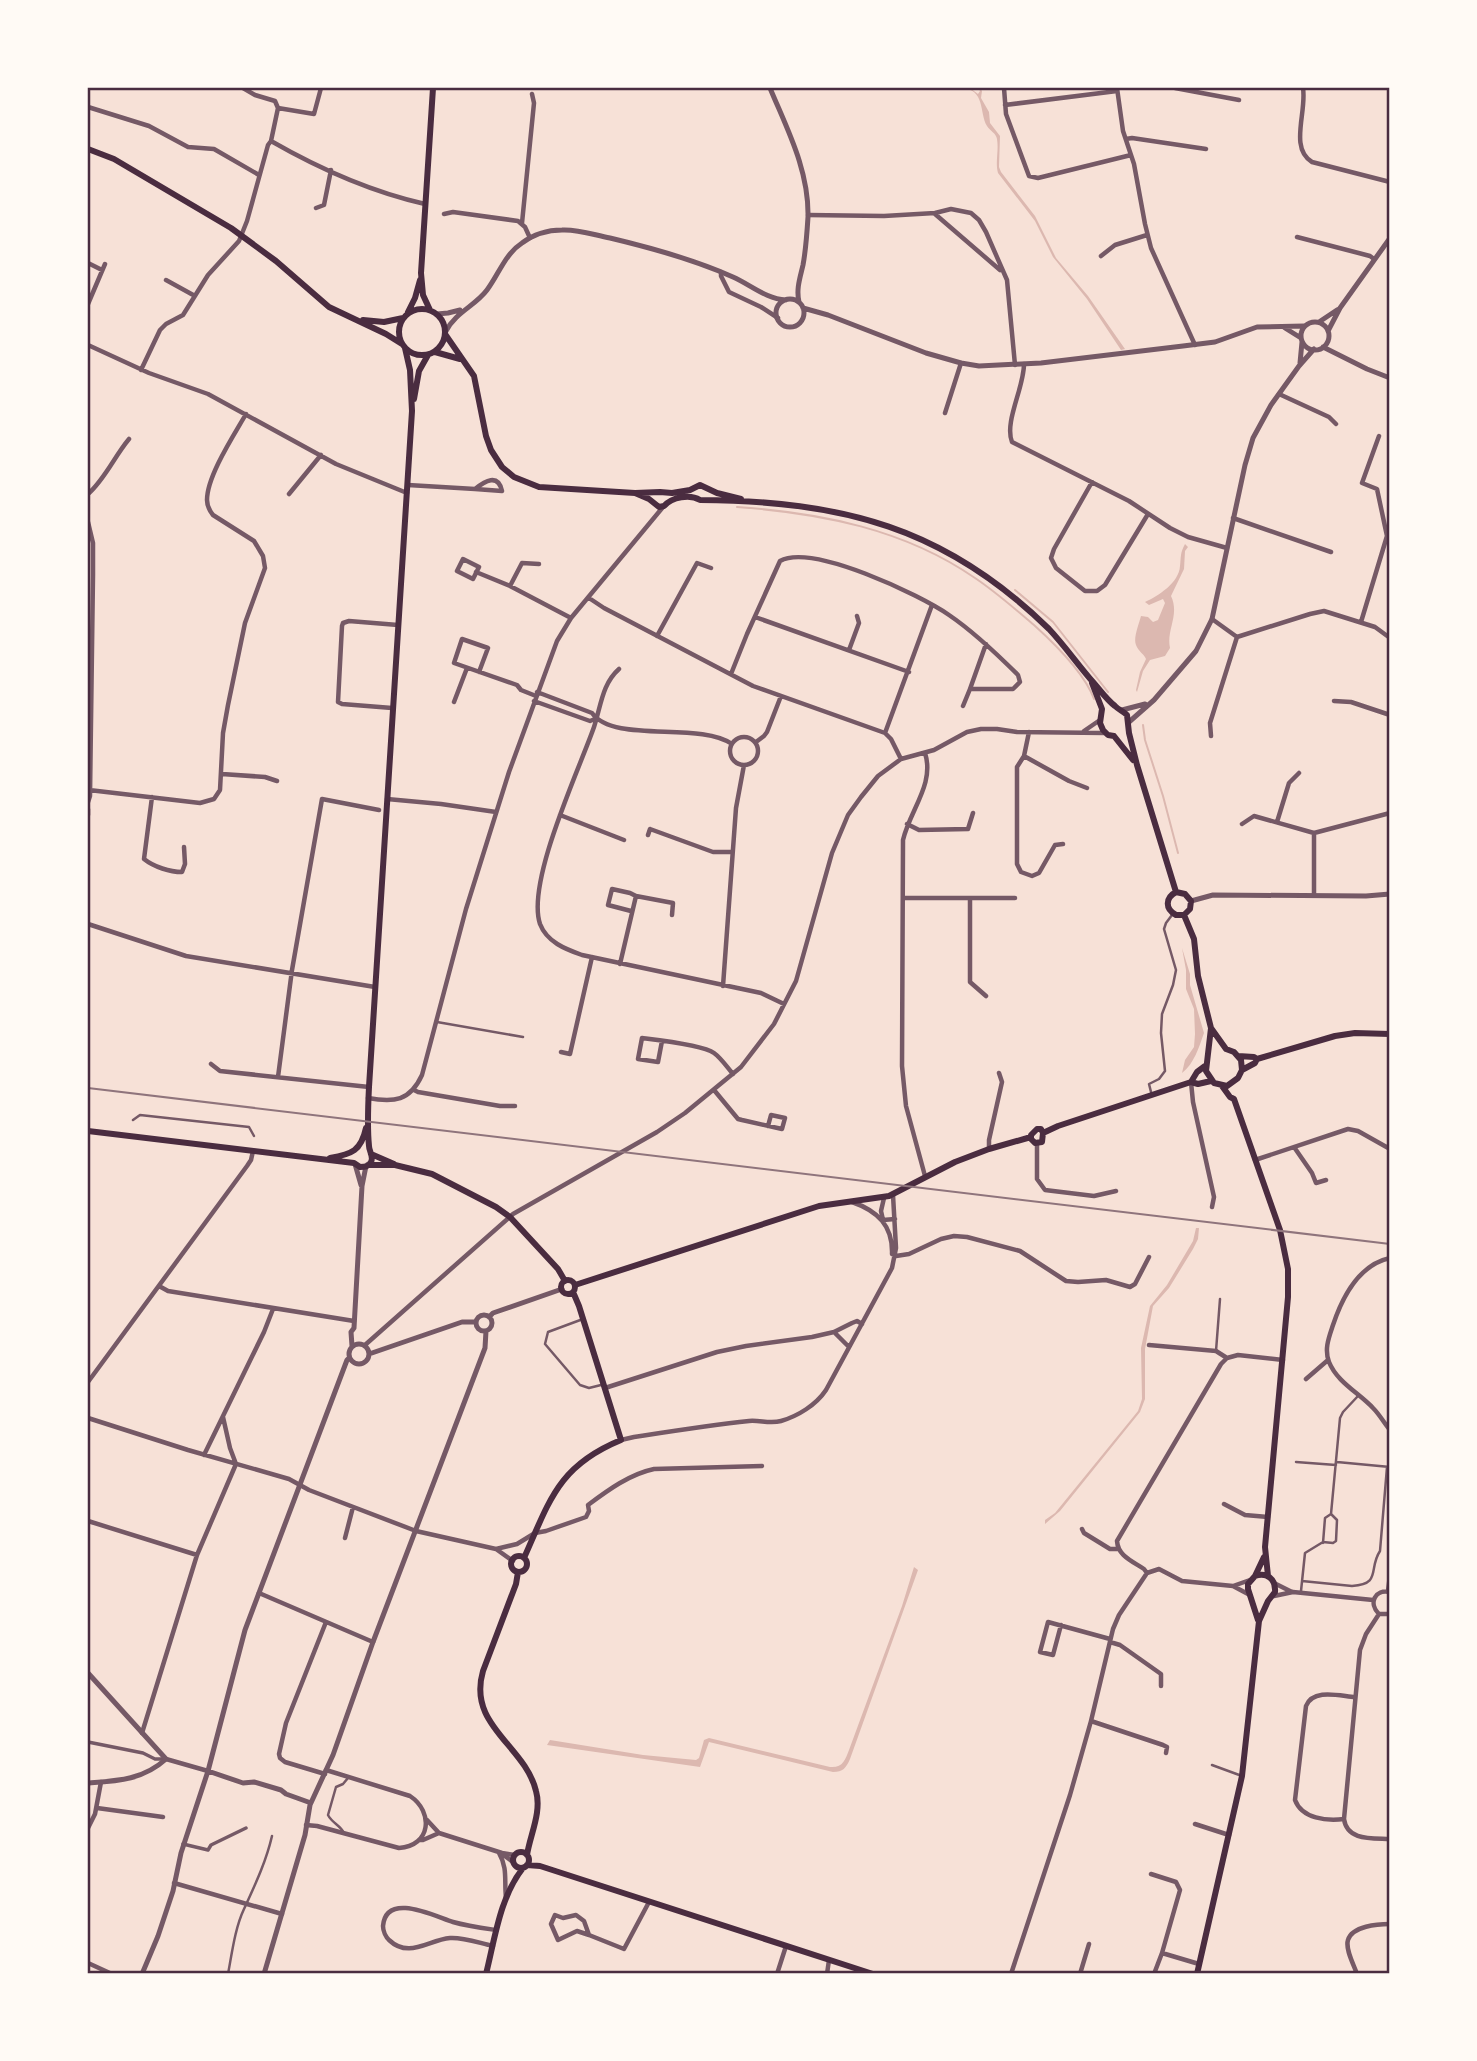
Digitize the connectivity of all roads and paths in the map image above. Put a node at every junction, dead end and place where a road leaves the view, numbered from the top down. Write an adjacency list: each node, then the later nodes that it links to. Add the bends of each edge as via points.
1 (243, 88): 13 (street, via 275,101)
2 (321, 88): 13 (street, via 314,114)
3 (433, 88): 22 (main road)
4 (770, 88): 26 (street, via 798,156)
5 (1004, 88): 11 (street)
6 (1175, 88): 10 (street)
7 (1303, 88): 21 (street, via 1299,141 1303,155 1312,162)
8 (1117, 89): 11 (street); 14 (street)
9 (532, 94): 27 (street)
10 (1239, 100)
11 (1004, 106): 18 (street, via 1026,171 1033,178)
12 (88, 107): 20 (street, via 149,126 188,147 214,149)
13 (278, 108): 15 (street)
14 (1126, 139): 17 (street); 18 (street)
15 (271, 141): 19 (street); 20 (street)
16 (88, 149): 28 (main road, via 145,176)
17 (1206, 149)
18 (1131, 155): 29 (street)
19 (331, 170): 22 (street); 23 (street, via 324,205)
20 (259, 175): 28 (street)
21 (1390, 182)
22 (426, 204): 38 (main road)
23 (316, 208)
24 (935, 213): 26 (street); 40 (street); 40 (street, via 951,209 971,213 986,232)
25 (444, 214): 27 (street)
26 (808, 215): 42 (street)
27 (522, 223): 32 (street)
28 (241, 235): 43 (street); 54 (main road, via 329,307)
29 (1147, 235): 33 (street, via 1115,245); 63 (street)
30 (1297, 237): 34 (street)
31 (1390, 237): 34 (street)
32 (530, 238): 39 (street, via 549,231 577,231 649,247); 48 (street, via 513,251 487,290)
33 (1101, 256)
34 (1374, 259): 49 (street)
35 (88, 263): 37 (street)
36 (105, 264): 37 (street)
37 (102, 270): 46 (street)
38 (421, 272): 50 (main road, via 423,295); 53 (main road)
39 (721, 272): 44 (street); 52 (street, via 729,292)
40 (1003, 272): 72 (street)
41 (166, 280): 43 (street)
42 (797, 290): 45 (street); 47 (street)
43 (195, 296): 74 (street, via 183,315 160,330)
44 (770, 298): 45 (street); 52 (street)
45 (786, 300): 47 (street); 52 (street)
46 (88, 304)
47 (801, 305): 51 (street); 55 (street)
48 (466, 308): 50 (street); 59 (street)
49 (1340, 308): 56 (street); 60 (street)
50 (434, 312): 53 (main road, via 420,309); 59 (main road)
51 (822, 313): 55 (street); 70 (street)
52 (777, 314): 55 (street, via 789,327)
53 (405, 316): 54 (main road, via 384,322); 64 (main road, via 399,328)
54 (354, 319): 64 (main road)
55 (801, 321)
56 (1318, 322): 58 (street); 60 (street)
57 (1282, 326): 58 (street); 61 (street); 63 (street, via 1257,327)
58 (1304, 326): 61 (street)
59 (446, 332): 67 (main road); 69 (main road)
60 (1328, 334): 65 (street); 68 (street)
61 (1302, 340): 66 (street); 73 (street)
62 (88, 345): 74 (street)
63 (1195, 345): 71 (street)
64 (403, 346): 67 (main road, via 416,355); 77 (main road, via 410,370)
65 (1323, 347): 66 (street); 68 (street)
66 (1314, 349): 73 (street)
67 (432, 353): 69 (main road); 77 (main road, via 419,371)
68 (1341, 355): 75 (street)
69 (463, 361): 89 (main road, via 477,383 488,444 514,477 539,487)
70 (961, 363): 72 (street); 78 (street)
71 (1024, 364): 72 (street); 84 (street, via 1009,430 1012,442)
72 (1015, 365)
73 (1299, 366): 76 (street)
74 (141, 370): 79 (street, via 208,394)
75 (1390, 378)
76 (1279, 394): 80 (street, via 1329,416); 100 (street, via 1251,445)
77 (412, 411): 85 (main road)
78 (945, 413)
79 (246, 414): 83 (street); 156 (street, via 216,469 207,499 213,515 254,541 265,564 245,623 223,733)
80 (1336, 424)
81 (1378, 436): 102 (street, via 1362,484 1377,489)
82 (129, 439): 91 (street)
83 (321, 455): 92 (street); 93 (street)
84 (1092, 482): 98 (street); 98 (street, via 1051,558 1056,568 1085,591 1105,585)
85 (408, 485): 88 (street); 93 (main road)
86 (694, 488): 87 (main road); 90 (main road); 94 (main road)
87 (707, 488): 94 (main road, via 708,495); 95 (main road)
88 (475, 489): 88 (street, via 487,480 502,487 502,491)
89 (635, 493): 90 (main road); 96 (main road)
90 (661, 493): 96 (main road, via 653,497); 97 (main road, via 667,497)
91 (88, 494)
92 (289, 494)
93 (407, 494): 117 (main road)
94 (699, 498): 95 (main road); 97 (main road)
95 (744, 500): 128 (main road, via 804,505 849,515 943,549 1027,608)
96 (653, 503): 97 (main road, via 659,507); 99 (street)
97 (666, 504): 99 (street)
98 (1148, 514): 103 (street, via 1188,537)
99 (654, 519): 110 (street)
100 (1233, 519): 103 (street); 104 (street)
101 (88, 522): 108 (street, via 93,543)
102 (1388, 531): 116 (street)
103 (1227, 548): 115 (street)
104 (1331, 552)
105 (539, 564): 109 (street, via 522,564)
106 (711, 568): 118 (street, via 697,563)
107 (476, 572): 107 (street, via 479,567 463,559 457,571 473,579); 109 (street)
108 (90, 575): 159 (street)
109 (510, 586): 114 (street)
110 (589, 598): 114 (street); 118 (street)
111 (932, 605): 113 (street, via 866,573 827,561 787,557 780,561); 121 (street); 126 (street)
112 (857, 616): 122 (street, via 859,623)
113 (755, 617): 122 (street); 127 (street)
114 (571, 618): 130 (street)
115 (1212, 619): 119 (street); 132 (street, via 1196,651)
116 (1361, 622): 119 (street, via 1320,611); 120 (street)
117 (398, 625): 136 (main road); 136 (street, via 349,621 342,626 338,702)
118 (657, 636): 127 (street)
119 (1237, 637): 147 (street, via 1210,723)
120 (1390, 638)
121 (986, 643): 129 (street); 129 (street, via 1020,682 1013,689)
122 (849, 650): 126 (street)
123 (467, 668): 125 (street); 125 (street, via 454,663 462,639 488,648); 134 (street)
124 (619, 669): 140 (street, via 609,678)
125 (480, 672): 130 (street)
126 (909, 672): 144 (street)
127 (732, 674): 131 (street)
128 (1090, 678): 137 (main road); 139 (main road)
129 (970, 689): 135 (street)
130 (536, 696): 140 (street, via 592,713); 140 (street, via 590,721); 165 (street)
131 (781, 696): 144 (street); 148 (street, via 764,736)
132 (1154, 700): 137 (street); 141 (street)
133 (1334, 701): 138 (street)
134 (454, 702)
135 (963, 706)
136 (392, 708): 161 (main road)
137 (1119, 709): 139 (main road, via 1109,709); 141 (main road, via 1127,715)
138 (1390, 715)
139 (1102, 717): 143 (street); 145 (main road)
140 (596, 719): 149 (street, via 628,729 714,736); 169 (street)
141 (1128, 725): 146 (main road, via 1124,733); 154 (main road)
142 (1029, 732): 143 (street); 150 (street, via 974,730); 151 (street)
143 (1080, 732): 145 (street)
144 (885, 733): 152 (street)
145 (1105, 733): 146 (main road)
146 (1114, 736): 154 (main road)
147 (1211, 736)
148 (756, 742): 149 (street, via 745,736); 153 (street, via 756,759)
149 (732, 744): 153 (street, via 733,759)
150 (925, 753): 152 (street); 171 (street, via 928,776)
151 (1024, 756): 158 (street); 176 (street, via 1017,767 1017,864 1021,872 1039,873 1055,845)
152 (901, 759): 198 (street, via 871,783 848,815 826,873 801,968)
153 (744, 765): 178 (street)
154 (1136, 765): 179 (main road)
155 (1299, 773): 170 (street, via 1289,783)
156 (222, 774): 157 (street); 160 (street, via 220,790 208,802)
157 (277, 781)
158 (1087, 788)
159 (88, 791): 160 (street); 162 (street)
160 (152, 797): 177 (street, via 144,859 183,872)
161 (387, 799): 165 (street); 195 (main road)
162 (88, 802)
163 (88, 808): 168 (street)
164 (379, 810): 194 (street, via 322,799)
165 (496, 812): 199 (street)
166 (973, 813): 171 (street, via 968,829 919,830)
167 (1390, 813): 173 (street)
168 (88, 815)
169 (560, 815): 175 (street); 192 (street, via 541,882 539,919 544,932 557,944)
170 (1277, 822): 172 (street, via 1254,816); 173 (street)
171 (907, 824): 183 (street)
172 (1242, 824)
173 (1314, 833): 181 (street)
174 (648, 835): 178 (street, via 650,829 713,852)
175 (624, 840)
176 (1063, 844)
177 (184, 846)
178 (733, 852): 196 (street)
179 (1176, 892): 186 (main road); 188 (main road, via 1168,901)
180 (1390, 894): 181 (street)
181 (1314, 895): 186 (street, via 1213,895)
182 (636, 896): 187 (street); 187 (street, via 612,889 608,905); 189 (street, via 673,903)
183 (903, 898): 184 (street); 245 (street, via 902,1066 906,1106)
184 (970, 898): 185 (street); 197 (street, via 970,982)
185 (1015, 898)
186 (1191, 901): 190 (main road)
187 (631, 911): 193 (street)
188 (1173, 914): 190 (main road); 222 (lane, via 1164,929 1176,970 1162,1014 1165,1070 1149,1084)
189 (672, 915)
190 (1184, 915): 200 (main road, via 1194,939)
191 (88, 925): 194 (street, via 186,956)
192 (593, 957): 193 (street); 205 (street, via 570,1054)
193 (620, 964): 196 (street)
194 (291, 973): 195 (street); 214 (street)
195 (375, 986): 219 (main road)
196 (723, 986): 198 (street, via 761,993)
197 (986, 996)
198 (784, 1004): 213 (street, via 774,1024)
199 (436, 1021): 202 (lane); 220 (street)
200 (1211, 1028): 204 (main road); 206 (main road)
201 (1390, 1034): 208 (main road, via 1345,1034)
202 (523, 1037)
203 (662, 1041): 203 (street, via 642,1038 638,1059 657,1062); 213 (street, via 708,1050)
204 (1226, 1049): 206 (main road); 207 (main road)
205 (561, 1052)
206 (1209, 1056): 210 (main road)
207 (1238, 1056): 208 (main road); 211 (main road)
208 (1257, 1059): 211 (main road)
209 (211, 1064): 214 (street, via 220,1071)
210 (1205, 1066): 215 (main road); 216 (main road)
211 (1242, 1070): 217 (main road)
212 (999, 1073): 235 (street, via 1002,1082)
213 (733, 1074): 221 (street)
214 (278, 1077): 219 (street)
215 (1211, 1081): 216 (main road); 218 (main road)
216 (1191, 1082): 222 (main road); 252 (street, via 1214,1197)
217 (1236, 1082): 218 (main road); 224 (main road)
218 (1222, 1086): 224 (main road)
219 (369, 1087): 223 (main road)
220 (414, 1090): 223 (street, via 388,1101); 225 (street)
221 (714, 1090): 228 (street, via 738,1119); 253 (street, via 657,1132)
222 (1152, 1096): 230 (main road)
223 (368, 1098): 227 (main road)
224 (1234, 1099): 241 (main road)
225 (515, 1106)
226 (133, 1120): 231 (lane, via 140,1115 249,1127)
227 (367, 1124): 237 (main road); 239 (main road)
228 (768, 1126)
229 (88, 1131): 238 (main road)
230 (1044, 1133): 232 (main road, via 1037,1129); 233 (main road)
231 (254, 1136)
232 (1031, 1137): 233 (main road); 235 (main road)
233 (1037, 1143): 248 (street, via 1037,1179 1045,1189 1094,1196)
234 (1294, 1147): 236 (street, via 1348,1129); 241 (street); 246 (street, via 1316,1183)
235 (989, 1149): 245 (main road)
236 (1390, 1149)
237 (356, 1150): 239 (main road); 240 (main road); 242 (main road)
238 (253, 1151): 240 (main road); 260 (street, via 251,1160)
239 (370, 1152): 243 (main road); 244 (main road, via 372,1160)
240 (321, 1160): 242 (main road)
241 (1255, 1160): 280 (main road, via 1280,1230 1288,1269)
242 (354, 1164): 244 (main road); 247 (street)
243 (395, 1165): 244 (main road); 253 (main road, via 432,1174)
244 (367, 1166): 247 (street)
245 (925, 1177): 249 (main road)
246 (1326, 1180)
247 (362, 1186): 268 (street)
248 (1116, 1191)
249 (893, 1195): 250 (main road); 254 (street)
250 (884, 1198): 251 (main road); 255 (street)
251 (849, 1201): 255 (street); 262 (main road, via 819,1206)
252 (1212, 1207)
253 (510, 1217): 259 (main road); 272 (street)
254 (895, 1219): 255 (street); 256 (street)
255 (883, 1220): 256 (street)
256 (896, 1256): 257 (street, via 941,1239 967,1237 1020,1251 1066,1281 1105,1280 1130,1287); 269 (street)
257 (1149, 1257)
258 (1390, 1258): 281 (street, via 1364,1272 1350,1287 1327,1344)
259 (565, 1281): 261 (main road); 262 (main road, via 571,1280)
260 (159, 1286): 264 (street, via 168,1292); 283 (street)
261 (562, 1289): 262 (main road, via 566,1294); 265 (street)
262 (574, 1289): 266 (main road)
263 (1220, 1299): 276 (lane)
264 (273, 1309): 268 (street); 286 (street)
265 (489, 1317): 267 (street, via 483,1315); 270 (street, via 492,1324)
266 (583, 1319): 284 (main road); 284 (lane, via 548,1332 545,1343 580,1385)
267 (476, 1322): 270 (street); 277 (street, via 462,1322)
268 (354, 1324): 272 (street); 274 (street)
269 (862, 1324): 271 (street, via 857,1321); 275 (street)
270 (486, 1331): 305 (street, via 485,1346)
271 (834, 1332): 275 (street); 284 (street, via 717,1352)
272 (363, 1345): 274 (street); 277 (street)
273 (1149, 1345): 276 (street)
274 (352, 1346): 278 (street)
275 (849, 1348): 289 (street, via 820,1398 796,1415 771,1423 751,1421)
276 (1216, 1351): 279 (street)
277 (369, 1354): 278 (street, via 361,1364)
278 (349, 1358): 298 (street)
279 (1227, 1358): 280 (street); 310 (street, via 1138,1503)
280 (1283, 1360): 302 (main road)
281 (1328, 1360): 282 (street); 285 (street, via 1337,1376)
282 (1306, 1379)
283 (88, 1382)
284 (605, 1386): 289 (main road)
285 (1359, 1395): 288 (street); 295 (lane, via 1340,1418)
286 (223, 1416): 292 (street); 294 (street)
287 (88, 1418): 292 (street)
288 (1390, 1430)
289 (621, 1440): 306 (main road, via 581,1462 565,1477)
290 (1390, 1444): 291 (street)
291 (1390, 1449)
292 (204, 1455): 294 (street)
293 (1296, 1462): 295 (lane)
294 (236, 1464): 298 (street); 311 (street)
295 (1336, 1464): 297 (lane); 301 (lane)
296 (762, 1466): 306 (street, via 643,1471 588,1505 586,1517)
297 (1388, 1467): 320 (lane, via 1380,1551 1371,1580 1352,1586)
298 (299, 1485): 300 (street); 325 (street)
299 (1224, 1504): 302 (street, via 1245,1516)
300 (353, 1507): 305 (street); 307 (street)
301 (1331, 1514): 308 (lane, via 1325,1518); 308 (lane, via 1337,1520 1335,1541)
302 (1268, 1517): 312 (main road)
303 (88, 1521): 311 (street)
304 (1082, 1529): 310 (street)
305 (416, 1531): 309 (street); 336 (street)
306 (535, 1533): 309 (street); 313 (main road)
307 (345, 1538)
308 (1324, 1543): 320 (lane, via 1305,1553)
309 (496, 1549): 314 (street)
310 (1117, 1549): 316 (street)
311 (197, 1555): 341 (street)
312 (1265, 1555): 318 (main road); 319 (main road)
313 (524, 1558): 314 (main road); 315 (main road, via 527,1566)
314 (513, 1560): 315 (main road, via 512,1567)
315 (518, 1572): 369 (main road, via 479,1685 485,1715 527,1771 536,1791 537,1811)
316 (1147, 1573): 322 (street, via 1158,1569 1182,1581); 335 (street, via 1119,1615)
317 (1390, 1575): 323 (street)
318 (1268, 1576): 319 (main road); 321 (main road)
319 (1253, 1578): 322 (street); 327 (main road, via 1248,1584)
320 (1302, 1581): 326 (lane)
321 (1274, 1583): 324 (street); 328 (main road)
322 (1233, 1586): 327 (street)
323 (1389, 1591): 329 (street, via 1378,1592)
324 (1293, 1592): 326 (street); 328 (street)
325 (258, 1593): 333 (street); 346 (street)
326 (1301, 1593): 329 (street)
327 (1250, 1597): 328 (main road, via 1262,1603); 332 (main road)
328 (1271, 1599): 332 (main road)
329 (1373, 1601): 330 (street, via 1375,1609)
330 (1384, 1614): 331 (street); 339 (street, via 1366,1634 1360,1650)
331 (1390, 1620)
332 (1259, 1621): 348 (main road)
333 (326, 1622): 336 (street); 347 (street, via 286,1723 279,1754 285,1762)
334 (1062, 1625): 334 (street, via 1053,1655 1040,1652 1048,1622); 335 (street)
335 (1110, 1640): 338 (street, via 1161,1675); 340 (street)
336 (373, 1642): 347 (street)
337 (88, 1673): 341 (street)
338 (1161, 1686)
339 (1355, 1697): 355 (street); 355 (street, via 1322,1694 1308,1700 1295,1800 1307,1814)
340 (1091, 1721): 343 (street, via 1163,1745); 394 (street)
341 (142, 1732): 344 (street)
342 (88, 1742): 344 (street)
343 (1166, 1753)
344 (166, 1759): 346 (street); 351 (street, via 142,1776)
345 (1212, 1765): 348 (lane)
346 (208, 1771): 352 (street, via 281,1790); 367 (street)
347 (326, 1772): 349 (street); 352 (street)
348 (1242, 1776): 363 (main road)
349 (348, 1778): 356 (street, via 410,1796 422,1806); 361 (lane, via 335,1787 328,1815)
350 (88, 1783): 351 (street)
351 (101, 1783): 353 (street)
352 (311, 1803): 358 (street)
353 (96, 1808): 354 (street); 359 (street)
354 (163, 1817)
355 (1344, 1819): 365 (street, via 1354,1835)
356 (427, 1820): 362 (street); 366 (street)
357 (1195, 1824): 363 (street)
358 (306, 1825): 361 (street); 375 (street)
359 (88, 1828)
360 (246, 1828): 367 (street, via 211,1844 208,1850)
361 (344, 1833): 366 (street, via 399,1848)
362 (439, 1833): 366 (street); 368 (street)
363 (1229, 1835): 385 (main road)
364 (272, 1836): 374 (lane)
365 (1390, 1839)
366 (419, 1840)
367 (183, 1844): 371 (street)
368 (500, 1853): 369 (street); 372 (street, via 506,1871)
369 (521, 1860): 372 (main road); 373 (main road)
370 (1151, 1874): 382 (street, via 1176,1882 1180,1890)
371 (174, 1883): 374 (street); 387 (street)
372 (506, 1898): 377 (main road)
373 (649, 1901): 378 (street, via 624,1948); 380 (main road)
374 (247, 1904): 375 (street); 388 (lane)
375 (282, 1914): 389 (street)
376 (1390, 1924): 398 (street, via 1364,1928 1348,1939)
377 (497, 1931): 381 (main road); 381 (street, via 405,1908 387,1916 383,1927 386,1937 407,1950 454,1938)
378 (589, 1935): 378 (street, via 577,1931 558,1940 551,1924 555,1914 563,1918 576,1915)
379 (1089, 1944): 395 (street)
380 (786, 1945): 383 (main road); 391 (street)
381 (493, 1946): 390 (main road)
382 (1162, 1953): 385 (street); 396 (street)
383 (829, 1959): 392 (street); 393 (main road)
384 (88, 1963): 386 (street)
385 (1199, 1964): 397 (main road)
386 (112, 1973)
387 (142, 1973)
388 (228, 1973)
389 (264, 1973)
390 (486, 1973)
391 (777, 1973)
392 (827, 1973)
393 (873, 1973)
394 (1011, 1973)
395 (1080, 1973)
396 (1154, 1973)
397 (1197, 1973)
398 (1357, 1973)

